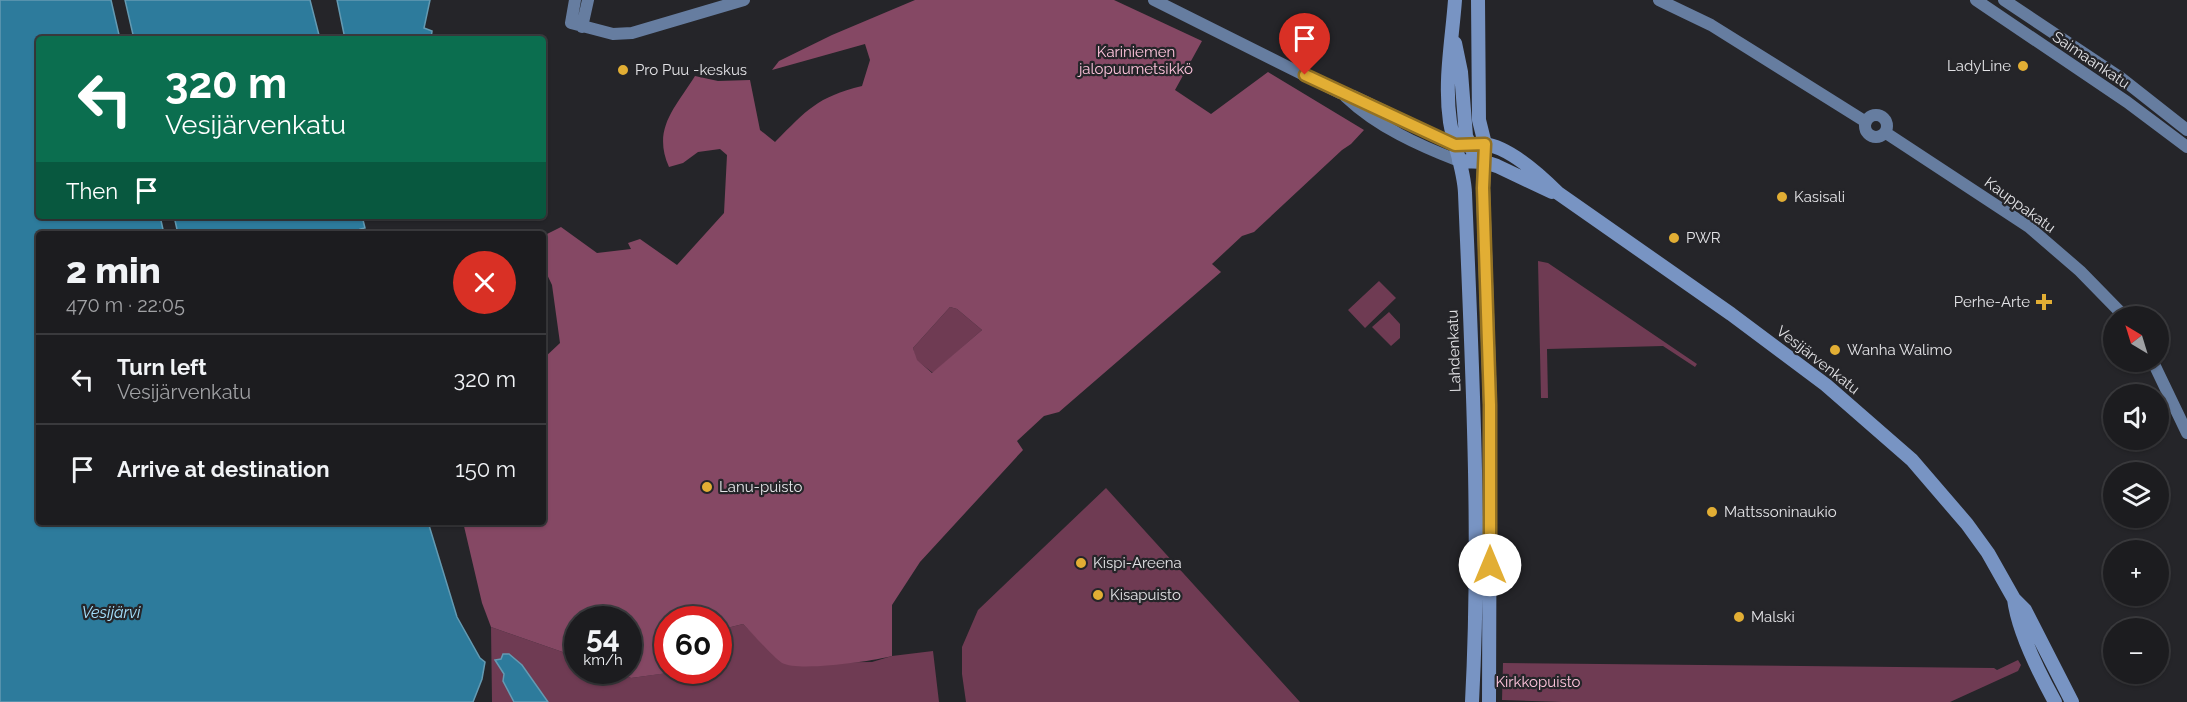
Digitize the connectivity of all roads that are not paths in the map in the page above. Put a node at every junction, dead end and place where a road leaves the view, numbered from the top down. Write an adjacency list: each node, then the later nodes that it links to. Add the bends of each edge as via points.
1 (576, 0): 10 (street)
2 (588, 0): 10 (street)
3 (744, 0): 10 (street, via 632,33 613,34)
4 (1154, 0): 11 (street, Vesijärvenkatu)
5 (1455, 0): 14 (main road, Lahdenkatu, via 1453,29 1461,72)
6 (1478, 0): 13 (main road, via 1479,120)
7 (1659, 0): 19 (street, Kauppakatu, via 1711,25 1866,122 1881,116 1887,124 1886,133 2029,227)
8 (1976, 0): 15 (street, Saimaankatu)
9 (2004, 0): 12 (street, Saimaankatu, via 2121,78)
10 (577, 25)
11 (1340, 93): 14 (street, Vesijärvenkatu); 16 (street, Vesijärvenkatu, via 1388,129)
12 (2187, 130)
13 (1485, 144): 14 (main road, Vesijärvenkatu); 17 (main road); 18 (main road, Vesijärvenkatu, via 1513,156)
14 (1462, 145): 16 (main road, Lahdenkatu); 17 (main road)
15 (2187, 147)
16 (1459, 161): 17 (main road, Vesijärvenkatu); 23 (main road, Lahdenkatu, via 1465,189 1473,406)
17 (1485, 162): 18 (main road, Vesijärvenkatu); 24 (main road, via 1490,405)
18 (1558, 193): 22 (main road, Vesijärvenkatu, via 1826,385 1904,453 1967,524)
19 (2114, 306)
20 (2158, 372): 21 (street)
21 (2187, 433)
22 (2014, 599): 25 (main road, Vesijärvenkatu, via 2027,642); 26 (main road, Vesijärvenkatu, via 2036,629)
23 (1472, 702)
24 (1488, 702)
25 (2055, 702)
26 (2072, 702)

